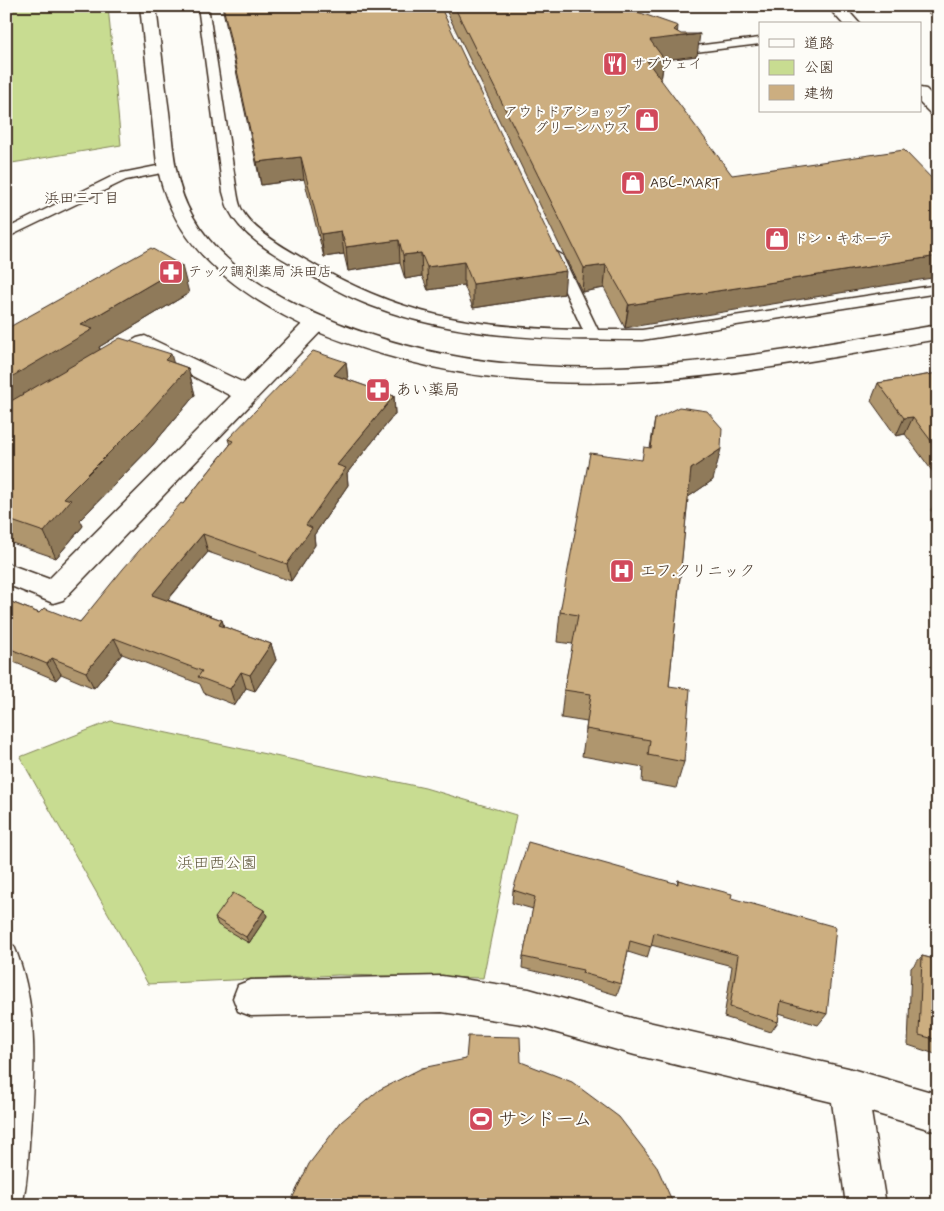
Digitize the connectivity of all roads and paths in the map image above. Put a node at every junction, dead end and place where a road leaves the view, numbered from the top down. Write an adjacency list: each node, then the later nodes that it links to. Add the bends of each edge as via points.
1 (148, 6): 9 (street)
2 (203, 6): 15 (lane, via 230,192 236,211 265,241 343,289 417,317 484,330)
3 (834, 6): 4 (street)
4 (850, 22)
5 (759, 41): 6 (lane)
6 (679, 51)
7 (922, 95): 8 (street)
8 (938, 111)
9 (167, 168): 10 (lane, via 122,177); 13 (street, via 174,199 182,215 209,251 254,289)
10 (6, 234)
11 (551, 247): 15 (lane)
12 (938, 289): 15 (lane, via 642,335)
13 (316, 323): 14 (street, via 431,360 518,374 596,377 685,372); 17 (street)
14 (938, 332)
15 (593, 336)
16 (88, 377): 17 (street, via 145,343)
17 (247, 394): 18 (street, via 53,592)
18 (6, 573)
19 (6, 954): 23 (lane, via 14,980 22,1078 12,1192)
20 (251, 998): 21 (street, via 442,994 529,1007 635,1037)
21 (848, 1087): 22 (street); 24 (street)
22 (938, 1114)
23 (8, 1205)
24 (866, 1205)

